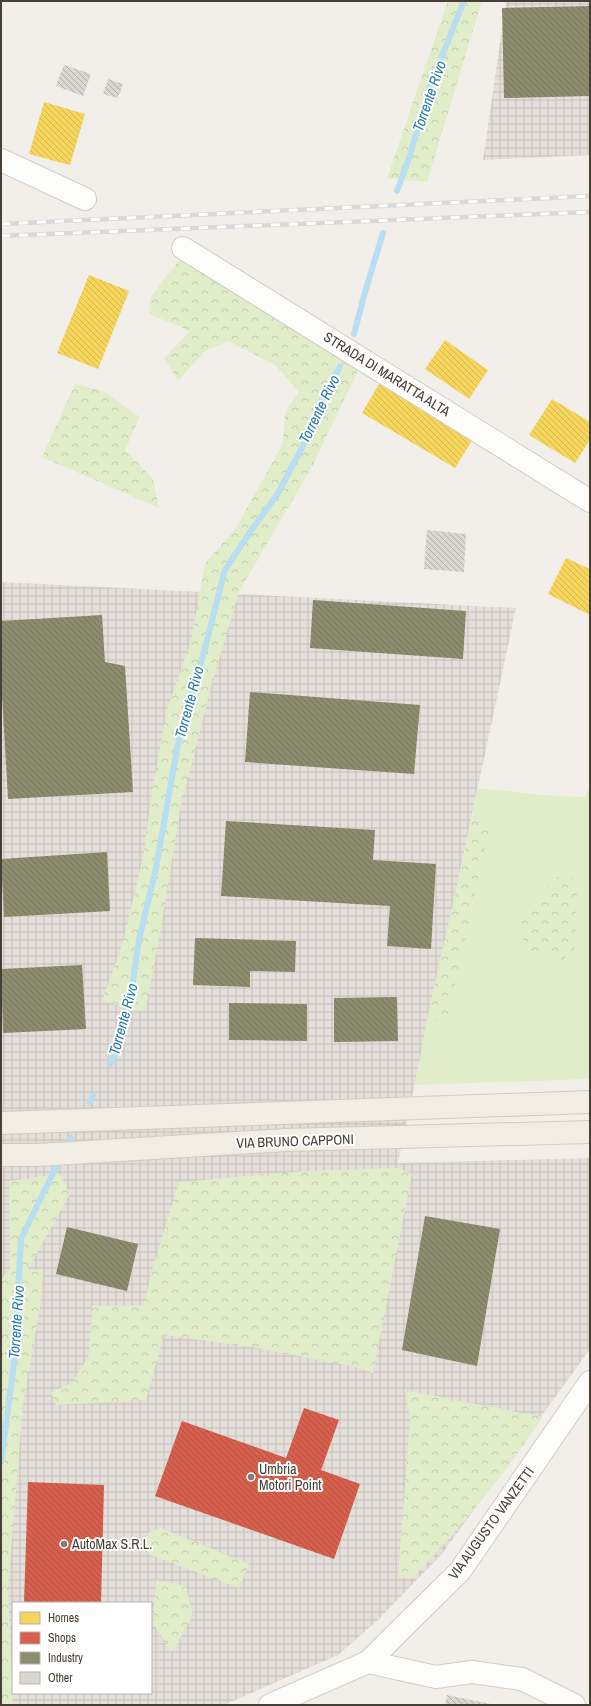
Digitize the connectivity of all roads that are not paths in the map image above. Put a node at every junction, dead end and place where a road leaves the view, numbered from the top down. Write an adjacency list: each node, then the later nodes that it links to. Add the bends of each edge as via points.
1 (1, 160): 2 (street)
2 (85, 199)
3 (183, 248): 4 (street, STRADA DI MARATTA ALTA)
4 (590, 501)
5 (590, 1102): 6 (main road, VIA BRUNO CAPPONI)
6 (1, 1123)
7 (590, 1132): 8 (main road, VIA BRUNO CAPPONI, via 286,1140)
8 (1, 1155)
9 (590, 1382): 10 (street, VIA AUGUSTO VANZETTI, via 460,1572)
10 (368, 1662): 11 (street, VIA AUGUSTO VANZETTI); 12 (street, via 436,1676 472,1672 522,1679)
11 (270, 1705)
12 (574, 1705)

